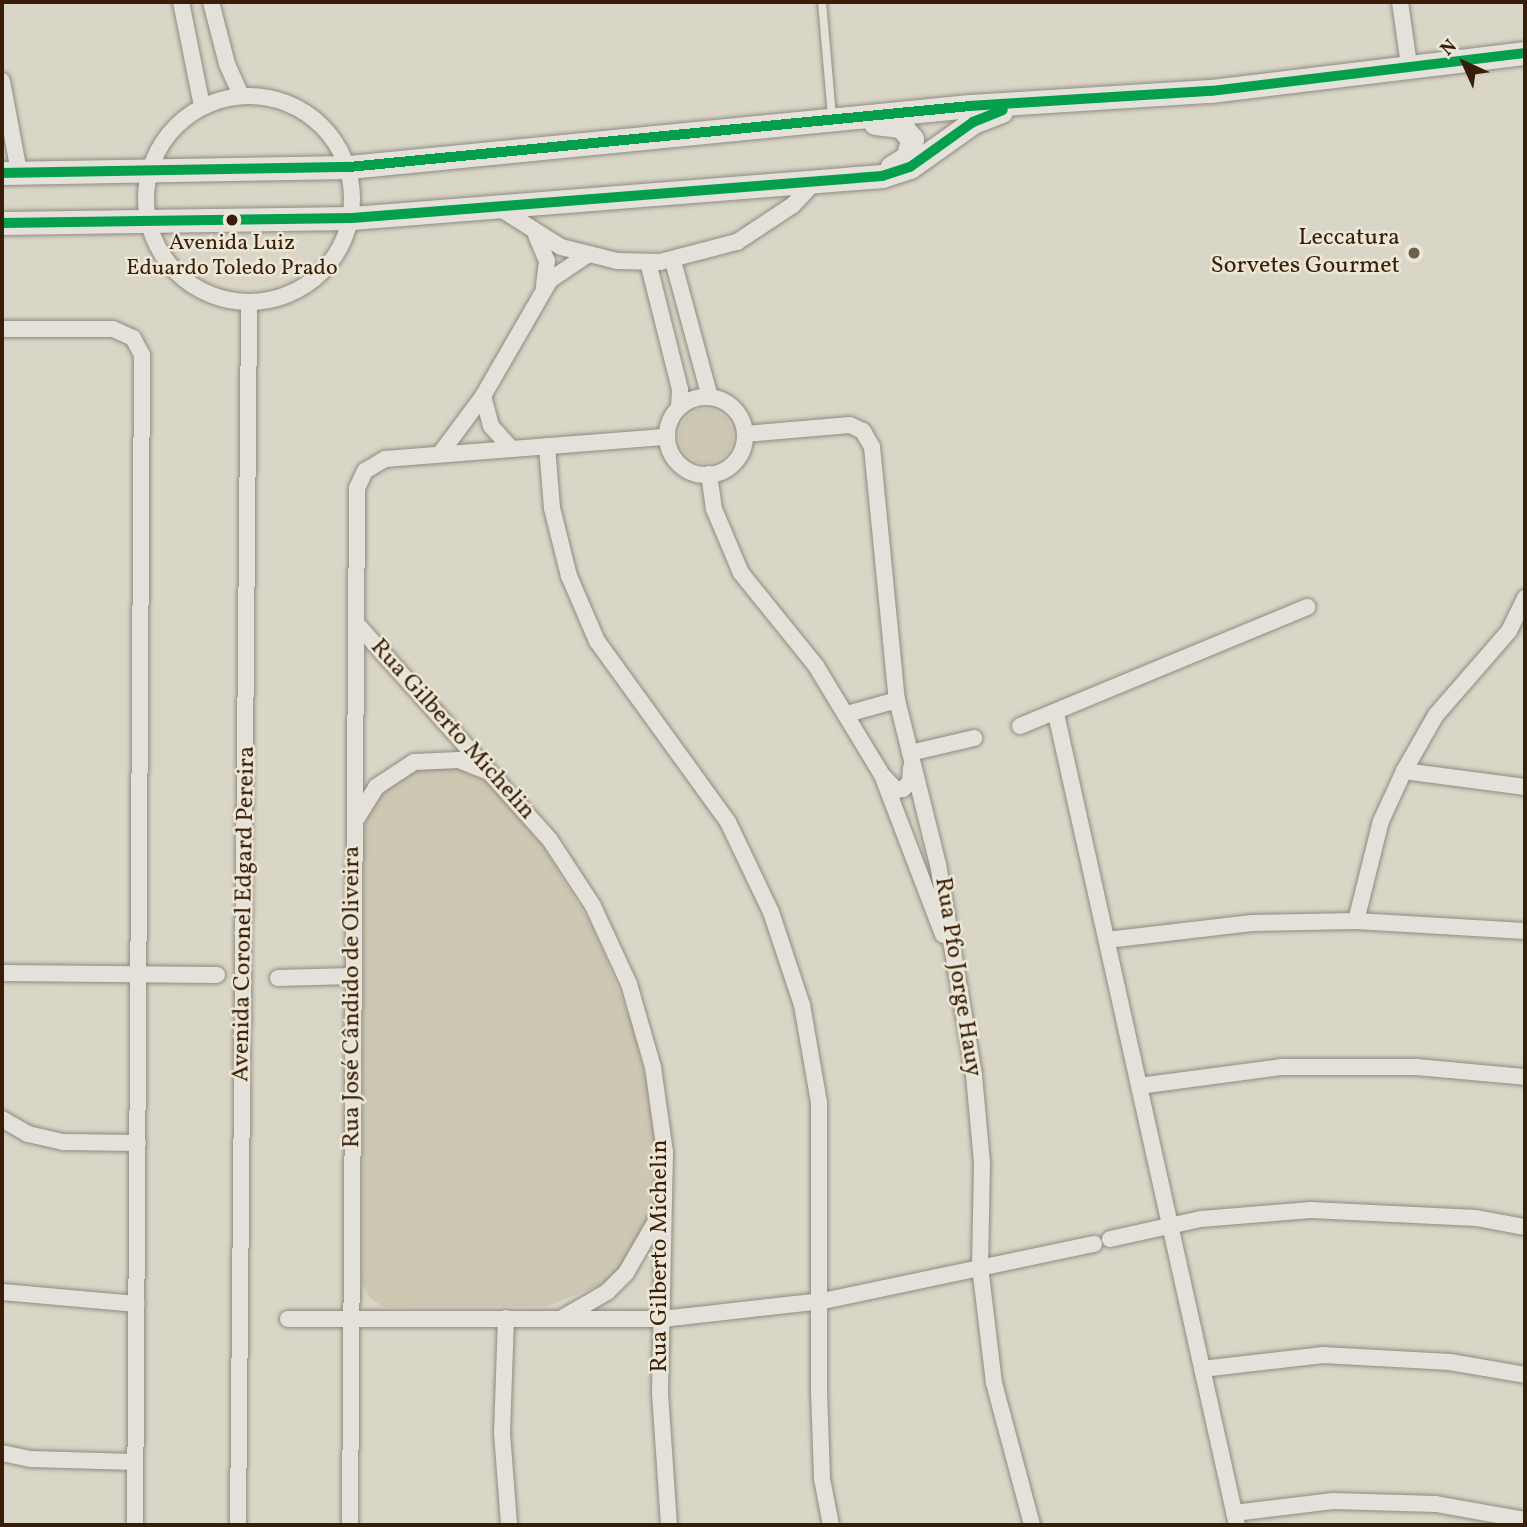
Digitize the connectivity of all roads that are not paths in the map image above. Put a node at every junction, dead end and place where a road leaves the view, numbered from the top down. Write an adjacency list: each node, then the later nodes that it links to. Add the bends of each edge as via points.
1 (181, 2): 10 (street)
2 (212, 2): 8 (street, via 227,64)
3 (822, 2): 11 (lane)
4 (1400, 2): 6 (street)
5 (1525, 53): 6 (main road)
6 (1409, 65): 9 (main road, via 1211,91)
7 (2, 81): 13 (street)
8 (241, 95): 10 (street); 12 (street, via 276,98 308,112 333,136)
9 (1024, 105): 11 (main road); 15 (main road, via 973,122 901,171)
10 (202, 106): 14 (street, via 169,133)
11 (832, 120): 12 (main road); 15 (main road, via 894,124 909,133 912,147 906,159)
12 (349, 167): 14 (main road); 18 (street)
13 (11, 172): 14 (main road)
14 (149, 173): 20 (street)
15 (870, 177): 16 (main road)
16 (816, 180): 17 (main road); 23 (street, via 793,205 747,236 706,254)
17 (493, 204): 18 (main road); 21 (street)
18 (352, 218): 20 (main road); 26 (street, via 332,262 316,279 296,292)
19 (2, 223): 20 (main road)
20 (148, 224): 26 (street, via 168,265 184,281 204,293)
21 (536, 235): 22 (street); 25 (street, via 547,261)
22 (587, 255): 24 (street); 25 (street, via 558,272)
23 (673, 261): 24 (street); 27 (street)
24 (648, 262): 28 (street)
25 (544, 290): 32 (street)
26 (249, 303): 91 (street, Avenida Coronel Edgard Pereira)
27 (688, 321): 28 (street); 30 (street)
28 (664, 328): 31 (street)
29 (2, 329): 61 (street, via 113,329 133,338 142,355)
30 (700, 363): 31 (street); 33 (street)
31 (675, 370): 34 (street)
32 (483, 396): 38 (street, via 491,426); 39 (street)
33 (710, 397): 34 (street); 35 (street, via 738,413)
34 (679, 407): 36 (street)
35 (745, 434): 40 (street, via 739,456 731,465); 46 (street, Rua Pfo Jorge Hauy, via 845,425 863,431 872,447)
36 (667, 437): 37 (street); 40 (street, via 680,465)
37 (547, 446): 38 (street); 77 (street, via 552,508 569,576 597,641 728,822 771,912 802,1005 819,1102)
38 (512, 449): 39 (street)
39 (440, 454): 43 (street, Rua José Cândido de Oliveira, via 385,459 365,471 356,494)
40 (709, 474): 47 (street, via 718,520 741,572)
41 (1525, 598): 44 (street)
42 (1307, 607): 48 (street)
43 (356, 623): 54 (street, Rua Gilberto Michelin); 56 (street, Rua José Cândido de Oliveira)
44 (1509, 631): 45 (street); 52 (street, via 1436,715)
45 (1525, 636)
46 (897, 700): 47 (street); 51 (street, Rua Pfo Jorge Hauy)
47 (847, 714): 53 (street)
48 (1056, 714): 49 (street); 59 (street)
49 (1020, 726)
50 (974, 738): 51 (street)
51 (910, 753): 53 (street, via 907,787 896,790); 65 (street, Rua Pfo Jorge Hauy, via 939,864)
52 (1404, 771): 55 (street); 57 (street, via 1381,821)
53 (882, 775): 65 (street)
54 (500, 780): 56 (street, via 459,760 414,762 376,787); 70 (street, Rua Gilberto Michelin, via 550,840 593,906 629,984 653,1067 665,1152)
55 (1525, 787)
56 (354, 827): 63 (street, Rua José Cândido de Oliveira)
57 (1356, 921): 58 (street); 59 (street, via 1252,923)
58 (1525, 931)
59 (1107, 940): 67 (street)
60 (2, 973): 61 (street)
61 (139, 974): 62 (street); 69 (street)
62 (217, 975)
63 (353, 976): 64 (street); 79 (street, Rua José Cândido de Oliveira)
64 (278, 978)
65 (960, 987): 75 (street, Rua Pfo Jorge Hauy, via 982,1163)
66 (1525, 1077): 67 (street, via 1416,1067 1281,1067)
67 (1139, 1086): 71 (street)
68 (2, 1119): 69 (street, via 28,1134 64,1142)
69 (138, 1143): 78 (street)
70 (664, 1202): 82 (street, via 656,1227 626,1273 607,1292); 83 (street, Rua Gilberto Michelin)
71 (1170, 1224): 72 (street, via 1311,1210 1476,1218); 73 (street); 84 (street)
72 (1525, 1227)
73 (1110, 1239)
74 (1094, 1244): 75 (street)
75 (980, 1266): 77 (street); 96 (street, Rua Pfo Jorge Hauy, via 994,1382)
76 (2, 1292): 78 (street)
77 (822, 1301): 83 (street); 95 (street, via 822,1466)
78 (135, 1304): 87 (street)
79 (351, 1317): 80 (street); 81 (street); 92 (street, Rua José Cândido de Oliveira)
80 (506, 1318): 82 (street); 93 (street, via 502,1433)
81 (289, 1319)
82 (560, 1319): 83 (street)
83 (662, 1320): 94 (street, Rua Gilberto Michelin, via 662,1466)
84 (1202, 1369): 85 (street, via 1323,1355 1450,1362); 88 (street)
85 (1525, 1375)
86 (2, 1453): 87 (street, via 31,1459)
87 (134, 1462): 90 (street)
88 (1235, 1519): 89 (street, via 1333,1501 1436,1504)
89 (1525, 1520)
90 (135, 1525)
91 (238, 1525)
92 (350, 1525)
93 (509, 1525)
94 (669, 1525)
95 (831, 1525)
96 (1032, 1525)

